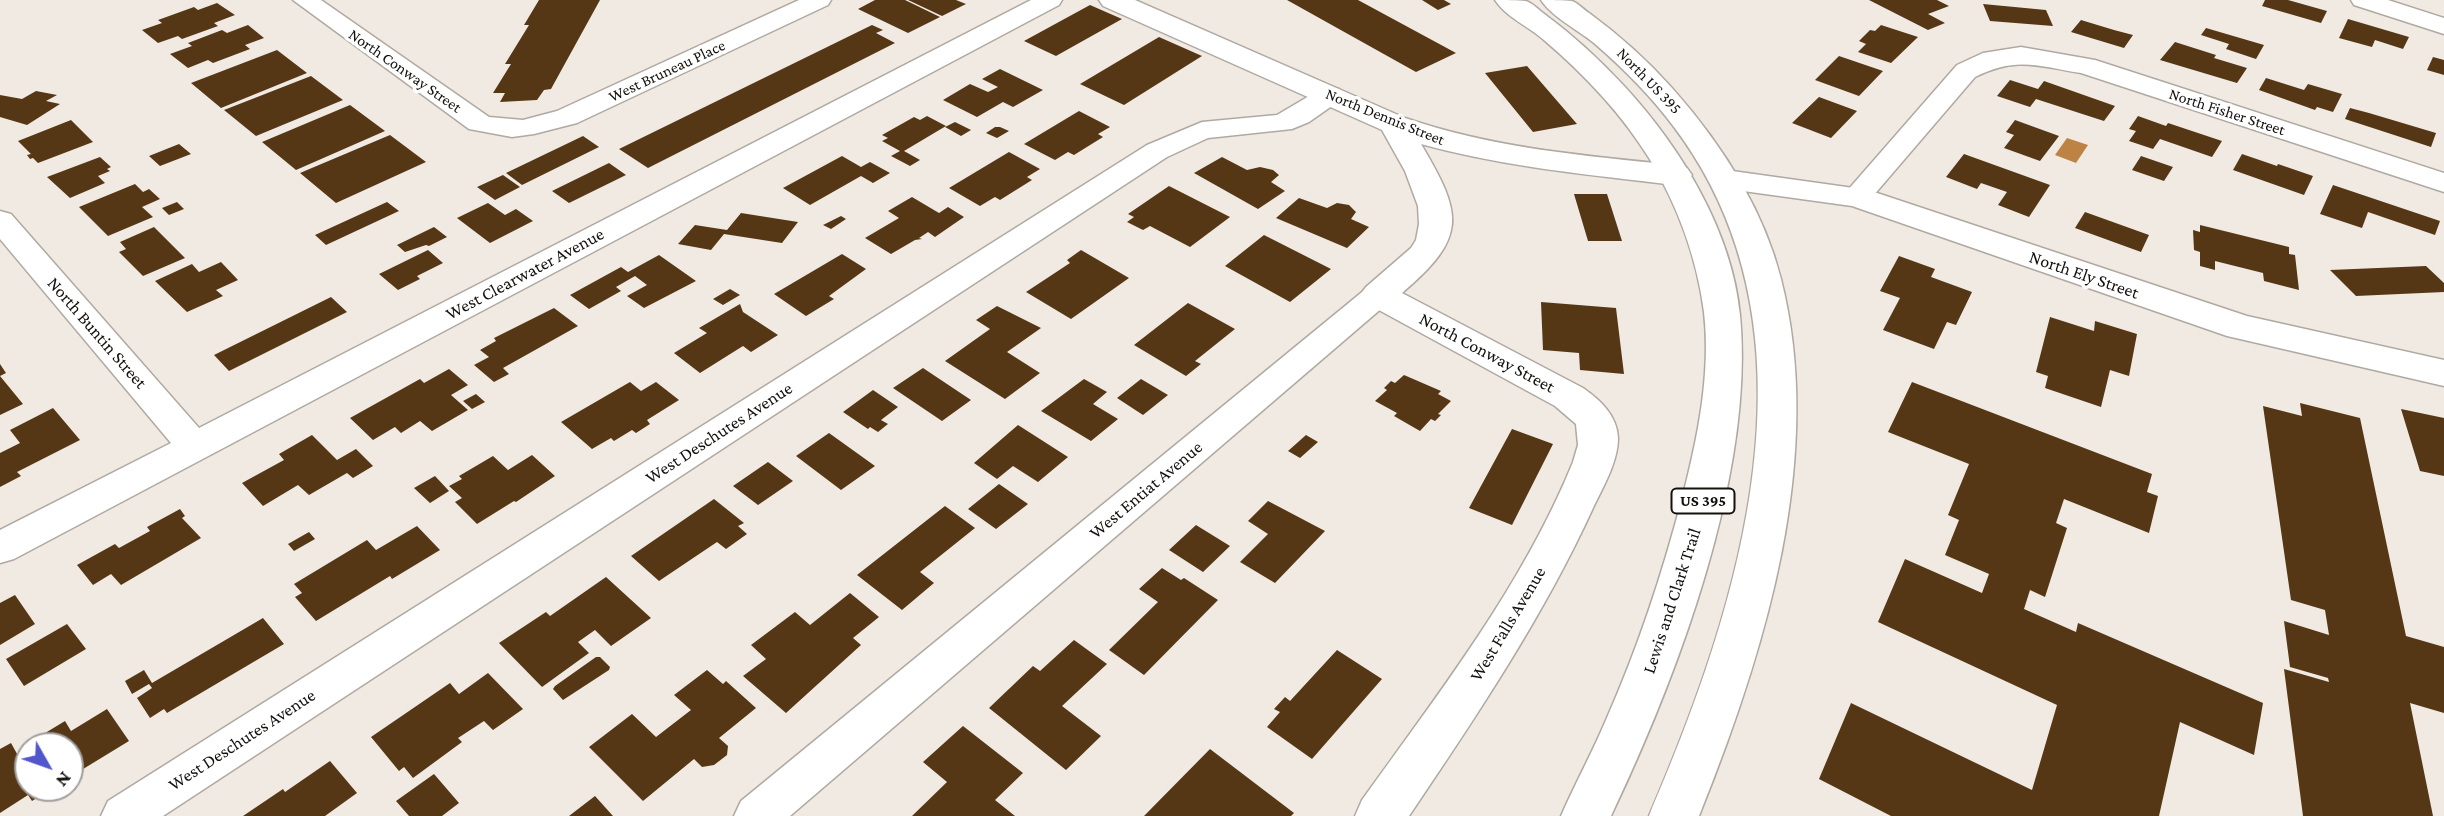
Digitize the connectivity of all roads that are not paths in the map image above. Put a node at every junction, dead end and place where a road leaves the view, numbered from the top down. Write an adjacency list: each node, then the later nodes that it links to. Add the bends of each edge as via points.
1 (305, 0): 11 (street, North Conway Street, via 479,122)
2 (819, 0): 11 (street, West Bruneau Place, via 567,117)
3 (1049, 0): 21 (street, West Clearwater Avenue)
4 (1112, 0): 9 (main road, North Dennis Street)
5 (1508, 0): 12 (main road, North US 395 / US 395, via 1589,66)
6 (1555, 0): 13 (main road, North US 395, via 1659,86)
7 (2363, 0): 8 (street)
8 (2444, 26)
9 (1330, 95): 10 (main road, North Dennis Street); 23 (street, West Deschutes Avenue, via 1282,123 1202,130 1165,147)
10 (1394, 124): 12 (main road, North Dennis Street, via 1475,149); 18 (main road, West Entiat Avenue, via 1432,200 1437,230 1424,254)
11 (511, 130)
12 (1676, 175): 26 (main road, Lewis and Clark Trail / US 395, via 1707,248 1720,304 1724,366 1714,452 1658,652)
13 (1725, 180): 15 (main road, North Ely Street); 27 (main road, via 1757,251 1772,309 1778,356 1776,443 1748,602)
14 (2444, 183): 15 (street, North Fisher Street, via 2086,66 2059,59 2006,56 1966,71)
15 (1857, 197): 19 (main road, North Ely Street, via 2240,327)
16 (0, 220): 17 (street, North Buntin Street)
17 (11, 251): 21 (street, North Buntin Street)
18 (1378, 295): 20 (main road, North Conway Street, via 1561,392); 24 (street, West Entiat Avenue)
19 (2444, 373)
20 (1592, 417): 25 (main road, West Falls Avenue, via 1598,430 1594,458 1549,555 1488,658)
21 (195, 446): 22 (street, West Clearwater Avenue)
22 (0, 548)
23 (124, 816)
24 (757, 816)
25 (1380, 816)
26 (1586, 816)
27 (1674, 816)

